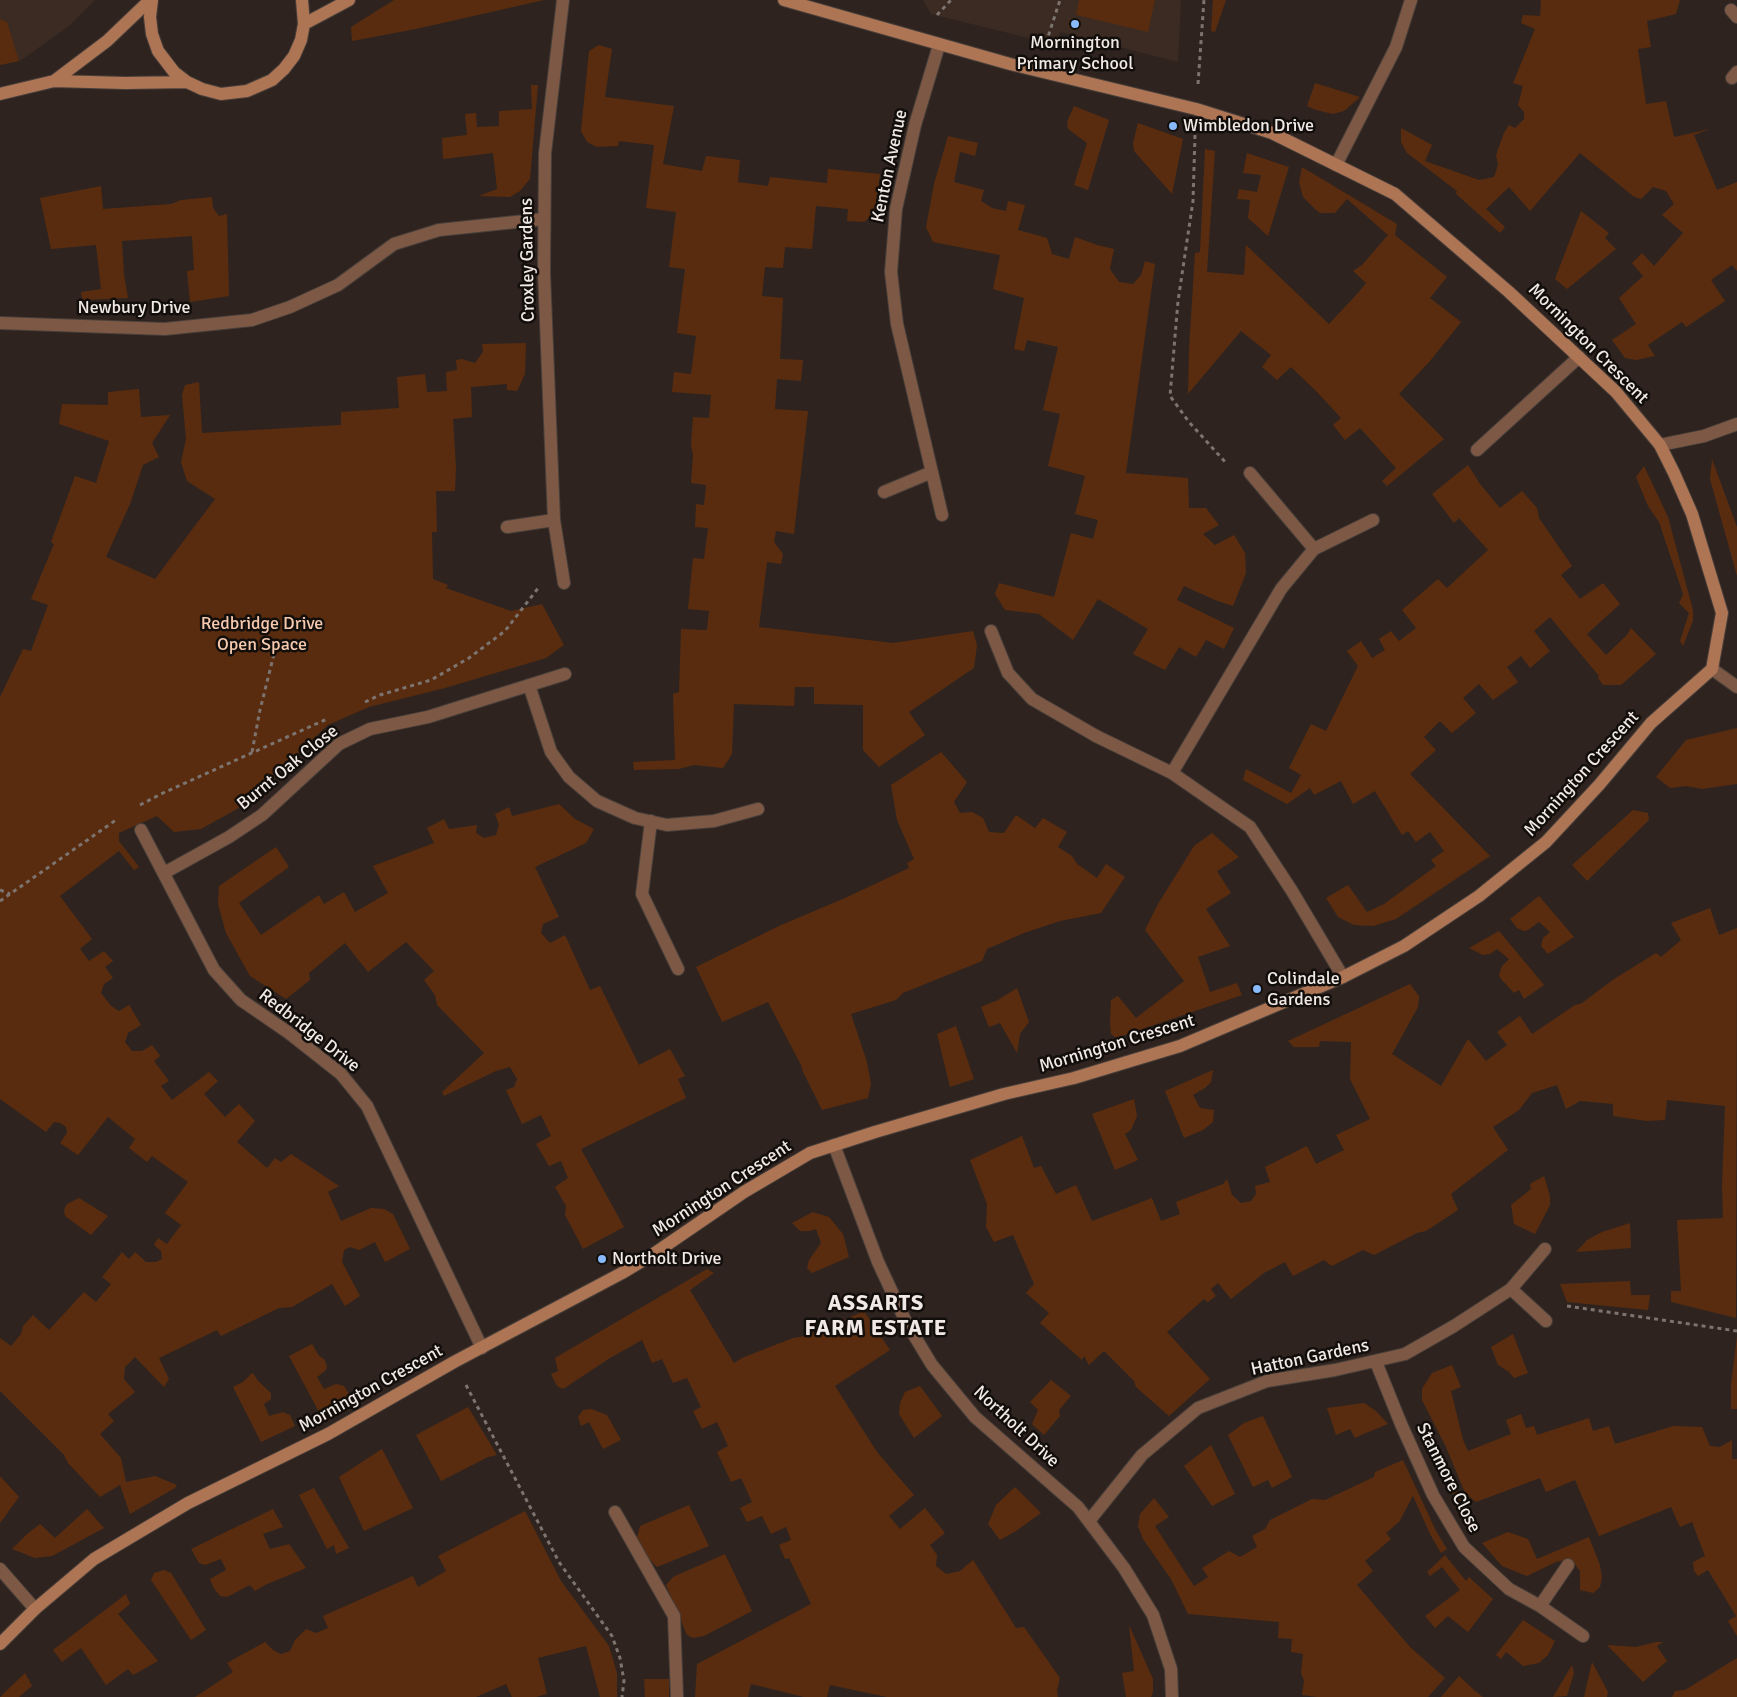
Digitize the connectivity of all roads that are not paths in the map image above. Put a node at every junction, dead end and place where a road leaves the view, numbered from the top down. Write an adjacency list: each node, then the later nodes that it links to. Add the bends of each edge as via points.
1 (151, 0): 9 (street, via 107,41); 10 (street, via 152,34 158,50)
2 (302, 0): 7 (street)
3 (349, 0): 7 (street)
4 (563, 0): 13 (street, Croxley Gardens, via 545,152)
5 (784, 0): 8 (street, Mornington Crescent)
6 (1410, 0): 12 (street, via 1396,48)
7 (304, 24): 10 (street, via 294,56 272,80 247,91 221,94)
8 (939, 45): 12 (street, Mornington Crescent, via 1196,109 1272,132); 19 (street, Kenton Avenue, via 915,125 896,209 891,272 897,324)
9 (54, 81): 10 (street); 11 (street)
10 (186, 82)
11 (0, 94)
12 (1336, 165): 15 (street, Mornington Crescent, via 1395,194 1502,285)
13 (544, 219): 14 (street, Newbury Drive, via 439,230 394,244 338,285 252,320 165,329); 23 (street, Croxley Gardens)
14 (0, 322)
15 (1579, 357): 17 (street, Mornington Crescent, via 1616,392); 18 (street)
16 (1737, 424): 17 (street, via 1704,436)
17 (1660, 445): 29 (street, Mornington Crescent, via 1692,514 1722,613)
18 (1477, 450)
19 (932, 472): 21 (street); 22 (street, Kenton Avenue)
20 (1250, 473): 26 (street)
21 (884, 492)
22 (942, 515)
23 (554, 520): 25 (street); 27 (street, Croxley Gardens)
24 (1373, 520): 26 (street)
25 (507, 527)
26 (1314, 548): 33 (street, via 1281,589)
27 (564, 582)
28 (992, 630): 33 (street, via 1008,673 1032,699 1096,736)
29 (1712, 669): 32 (street); 39 (street, Mornington Crescent, via 1651,723 1546,842 1454,913 1404,946)
30 (565, 674): 31 (street, Burnt Oak Close)
31 (529, 685): 35 (street, via 551,752 569,777 598,801 635,818); 37 (street, Burnt Oak Close, via 428,717 370,729 339,744 262,815)
32 (1737, 687)
33 (1172, 773): 39 (street, via 1250,827)
34 (758, 809): 35 (street, via 714,821 667,825)
35 (651, 821): 38 (street, via 642,894)
36 (142, 830): 37 (street, Redbridge Drive)
37 (164, 874): 44 (street, Redbridge Drive, via 214,970 241,1000 341,1074 367,1106)
38 (678, 970)
39 (1343, 977): 40 (street, Mornington Crescent, via 1180,1046)
40 (834, 1145): 44 (street, Mornington Crescent, via 810,1154 744,1192 622,1273); 47 (street, Northolt Drive, via 878,1262 906,1322 932,1366 975,1417 1078,1507)
41 (1545, 1250): 42 (street, Hatton Gardens)
42 (1510, 1289): 43 (street); 45 (street, Hatton Gardens, via 1405,1354)
43 (1546, 1320)
44 (482, 1348): 51 (street, Mornington Crescent, via 328,1434 188,1503 94,1559)
45 (1376, 1362): 47 (street, Hatton Gardens, via 1267,1381 1198,1408 1142,1455); 50 (street, Stanmore Close, via 1433,1495 1464,1547 1509,1589)
46 (615, 1512): 54 (street, via 674,1616)
47 (1089, 1521): 55 (street, Northolt Drive, via 1153,1615 1171,1669)
48 (1568, 1565): 50 (street)
49 (0, 1569): 51 (street)
50 (1540, 1606): 52 (street, Stanmore Close)
51 (35, 1609): 53 (street, Mornington Crescent)
52 (1584, 1636)
53 (0, 1644)
54 (677, 1697)
55 (1172, 1697)

